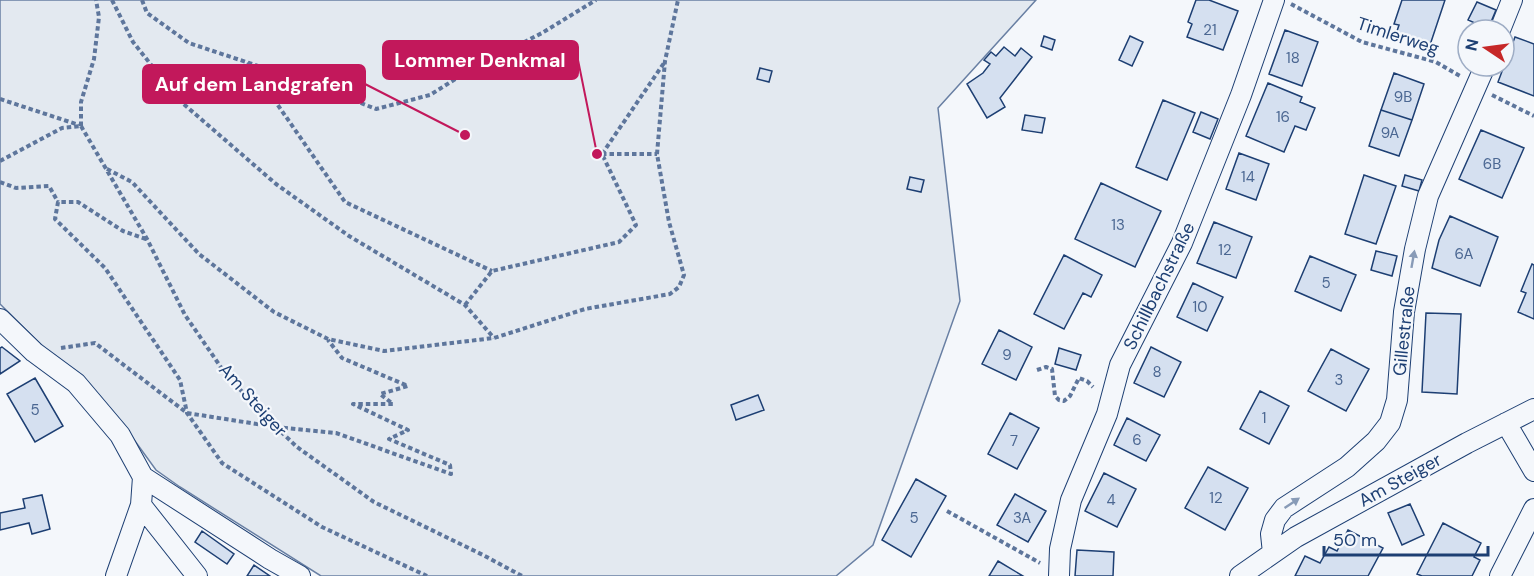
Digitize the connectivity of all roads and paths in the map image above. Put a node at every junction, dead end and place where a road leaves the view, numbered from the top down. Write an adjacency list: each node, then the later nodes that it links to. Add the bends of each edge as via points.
1 (96, 0): 16 (path, via 99,17 94,59 81,102)
2 (112, 0): 25 (path, via 132,42 179,100 276,184 349,236)
3 (142, 0): 10 (path, via 147,13 189,43)
4 (596, 0): 10 (path, via 430,95 376,109)
5 (678, 0): 11 (path)
6 (1274, 0): 33 (street, Schillbachstraße, via 1182,243 1120,365)
7 (1284, 0): 13 (path, Timlerweg, via 1362,42 1436,62)
8 (1512, 0): 9 (street)
9 (1505, 18)
10 (248, 61): 24 (path, via 345,202)
11 (665, 61): 17 (path); 18 (path)
12 (1480, 78): 13 (street, Gillestraße)
13 (1476, 86): 15 (path, Timlerweg); 41 (street, Gillestraße, one-way to 13, via 1271,534 1284,508 1347,467 1390,423 1397,400 1404,312 1425,209)
14 (0, 99): 16 (path)
15 (1534, 116)
16 (81, 126): 19 (path, via 62,128); 20 (path, Am Steiger)
17 (602, 154): 18 (path); 24 (path, via 636,225 619,242)
18 (657, 154): 27 (path, via 669,222 684,275 679,287 670,294 585,309)
19 (0, 161)
20 (107, 169): 23 (path, Am Steiger); 28 (path, via 132,182 198,254 274,312)
21 (0, 182): 22 (path, via 16,188 49,186)
22 (58, 202): 23 (path, via 78,202 123,231); 32 (path, via 55,219 105,268 180,380)
23 (147, 239): 35 (path, Am Steiger, via 191,323 227,376)
24 (492, 271): 25 (path)
25 (465, 305): 27 (path)
26 (0, 319): 29 (street)
27 (494, 338): 28 (path, via 384,351)
28 (328, 339): 35 (path, via 342,358 408,386 380,394 393,404 353,404 408,430 388,439 450,465 451,474 336,433)
29 (34, 352): 32 (path, via 95,343); 37 (street, via 76,383 120,435)
30 (1037, 370): 33 (path, via 1052,369 1055,396 1059,400 1070,396 1079,378 1087,381)
31 (1534, 409): 34 (street, Am Steiger)
32 (187, 413): 35 (path); 46 (path, via 222,463 322,527)
33 (1107, 414): 42 (street, Schillbachstraße, via 1071,500 1060,549)
34 (1506, 423): 36 (street); 41 (street, Am Steiger)
35 (276, 427): 47 (path, Am Steiger, via 297,447 374,502)
36 (1534, 471)
37 (143, 477): 38 (street); 45 (street)
38 (141, 505): 43 (street); 44 (street)
39 (1534, 508): 49 (street)
40 (947, 511): 42 (path)
41 (1273, 553): 48 (street, Am Steiger)
42 (1059, 575)
43 (116, 576)
44 (197, 576)
45 (300, 576)
46 (427, 576)
47 (522, 576)
48 (1240, 576)
49 (1500, 576)

